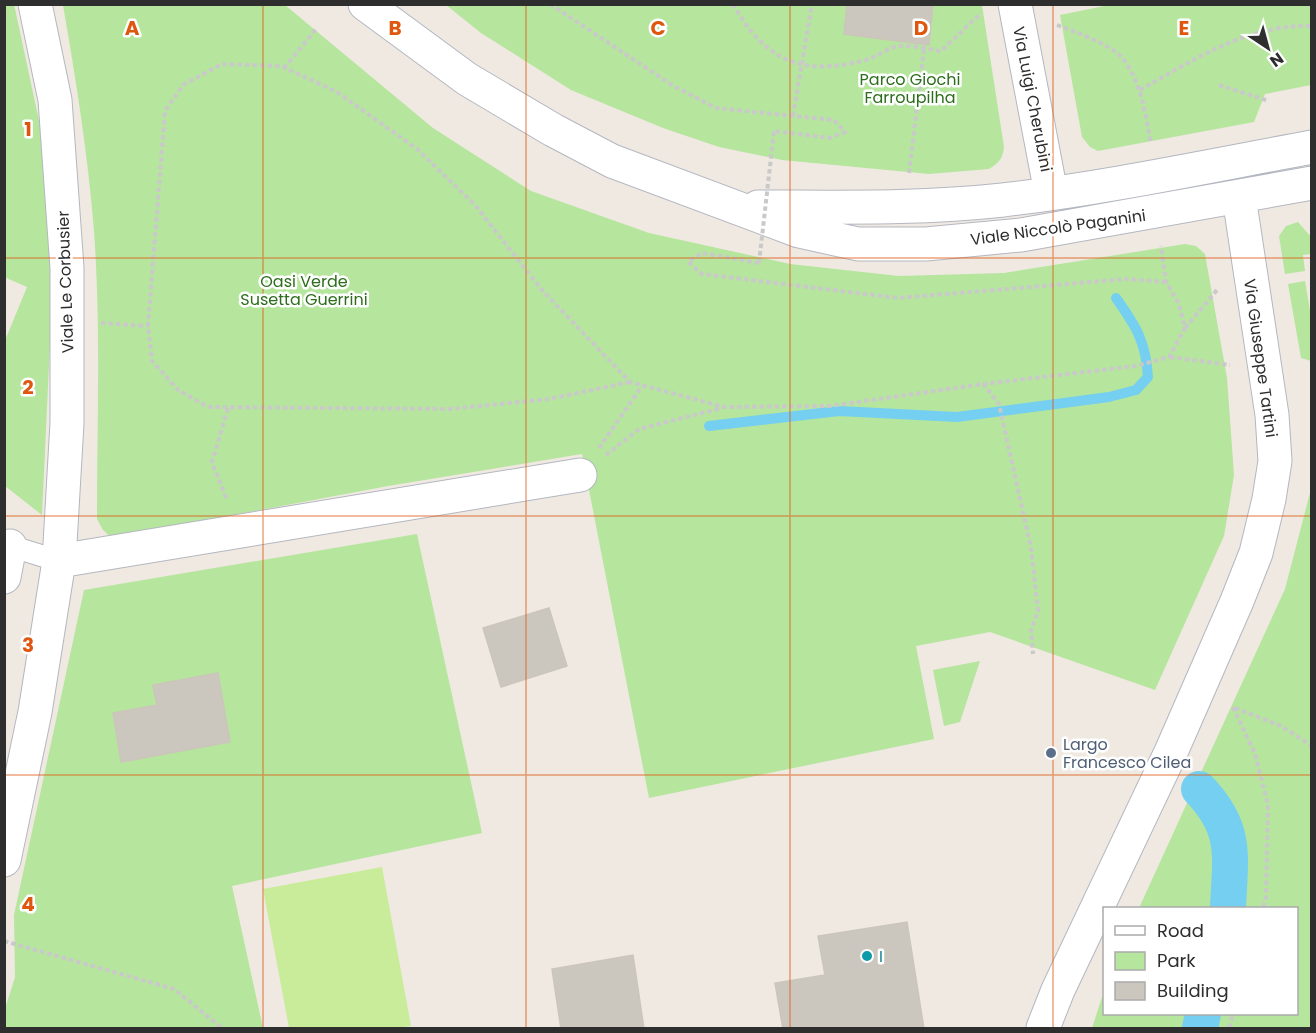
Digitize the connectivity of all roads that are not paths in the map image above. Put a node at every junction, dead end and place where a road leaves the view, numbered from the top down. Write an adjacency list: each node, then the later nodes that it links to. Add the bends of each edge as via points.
1 (35, 4): 11 (street, Viale Le Corbusier, via 55,100 67,268 67,423)
2 (365, 4): 8 (street, Viale Niccolò Paganini, via 467,79 553,130 612,161)
3 (1001, 6): 6 (street, Via Luigi Cherubini)
4 (1311, 147): 6 (street, Viale Niccolò Paganini)
5 (1311, 183): 7 (street, Viale Niccolò Paganini)
6 (1051, 193): 8 (street, Viale Niccolò Paganini, via 916,207)
7 (1239, 197): 8 (street, Viale Niccolò Paganini, via 1022,235 926,244 858,244 799,231); 13 (street, Via Giuseppe Tartini, via 1272,415 1275,460 1269,499 1256,553 1171,752)
8 (735, 207)
9 (580, 476): 11 (street)
10 (6, 555): 11 (lane)
11 (59, 561): 12 (street, Viale Le Corbusier, via 35,712)
12 (4, 860)
13 (1043, 1029)

